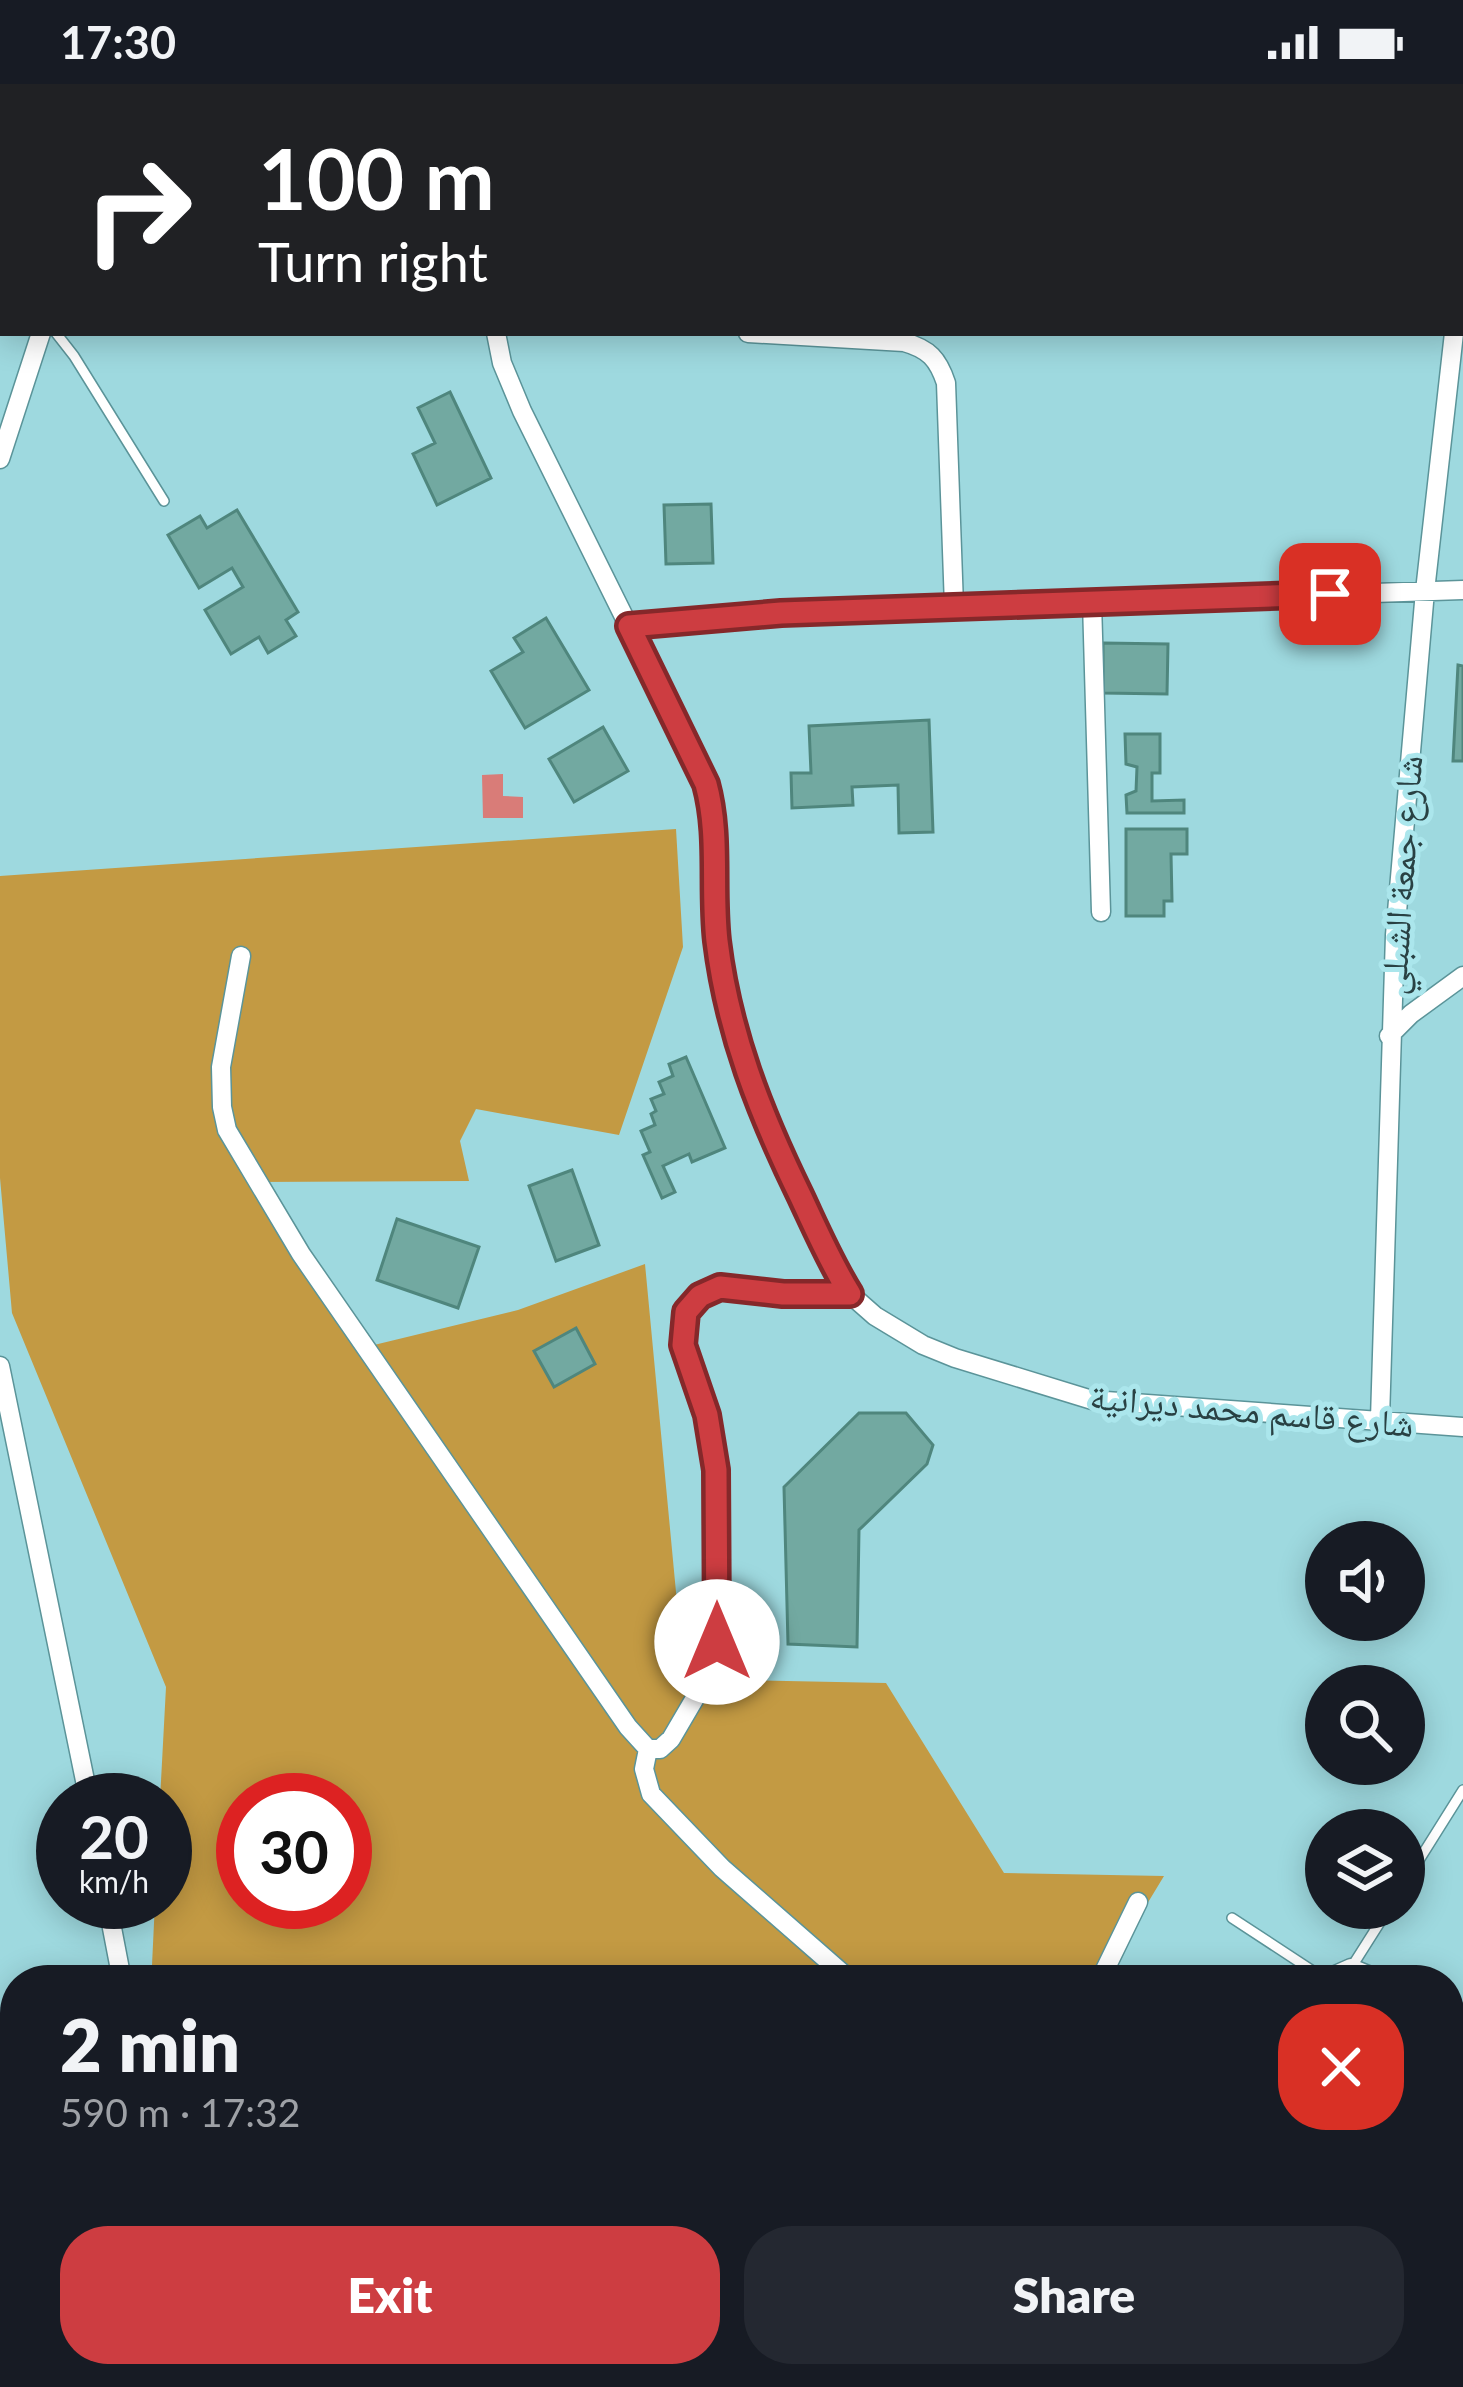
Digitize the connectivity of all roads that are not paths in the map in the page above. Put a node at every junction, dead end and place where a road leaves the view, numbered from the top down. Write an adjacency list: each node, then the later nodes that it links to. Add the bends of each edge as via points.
1 (40, 336): 6 (street)
2 (58, 336): 7 (lane)
3 (497, 336): 12 (street, via 522,411)
4 (800, 336): 11 (street, via 904,342 940,363)
5 (1454, 336): 9 (street, شارع جمعة الشبلي)
6 (0, 459)
7 (164, 501)
8 (1463, 590): 9 (street)
9 (1425, 591): 10 (street); 16 (street, شارع جمعة الشبلي)
10 (1092, 602): 11 (street); 13 (street)
11 (954, 606): 12 (street)
12 (629, 626): 17 (street, via 713,810 718,954 748,1079)
13 (1101, 912)
14 (241, 956): 21 (street, via 221,1087 227,1130 245,1166)
15 (1463, 976): 16 (street)
16 (1389, 1036): 19 (street, شارع جمعة الشبلي)
17 (850, 1294): 19 (street, شارع قاسم محمد ديرانية, via 923,1346 1092,1400); 21 (street, via 720,1287 686,1312 683,1345 716,1470 717,1642 671,1739)
18 (0, 1366): 22 (street)
19 (1380, 1418): 20 (street, شارع قاسم محمد ديرانية)
20 (1463, 1427)
21 (648, 1749): 30 (street, via 651,1793)
22 (83, 1773)
23 (1463, 1790): 24 (lane)
24 (1425, 1851)
25 (1138, 1902): 31 (street)
26 (1232, 1918): 32 (lane)
27 (112, 1929): 29 (street)
28 (1376, 1929): 33 (lane)
29 (119, 1965)
30 (833, 1965)
31 (1107, 1965)
32 (1302, 1965)
33 (1353, 1965)

